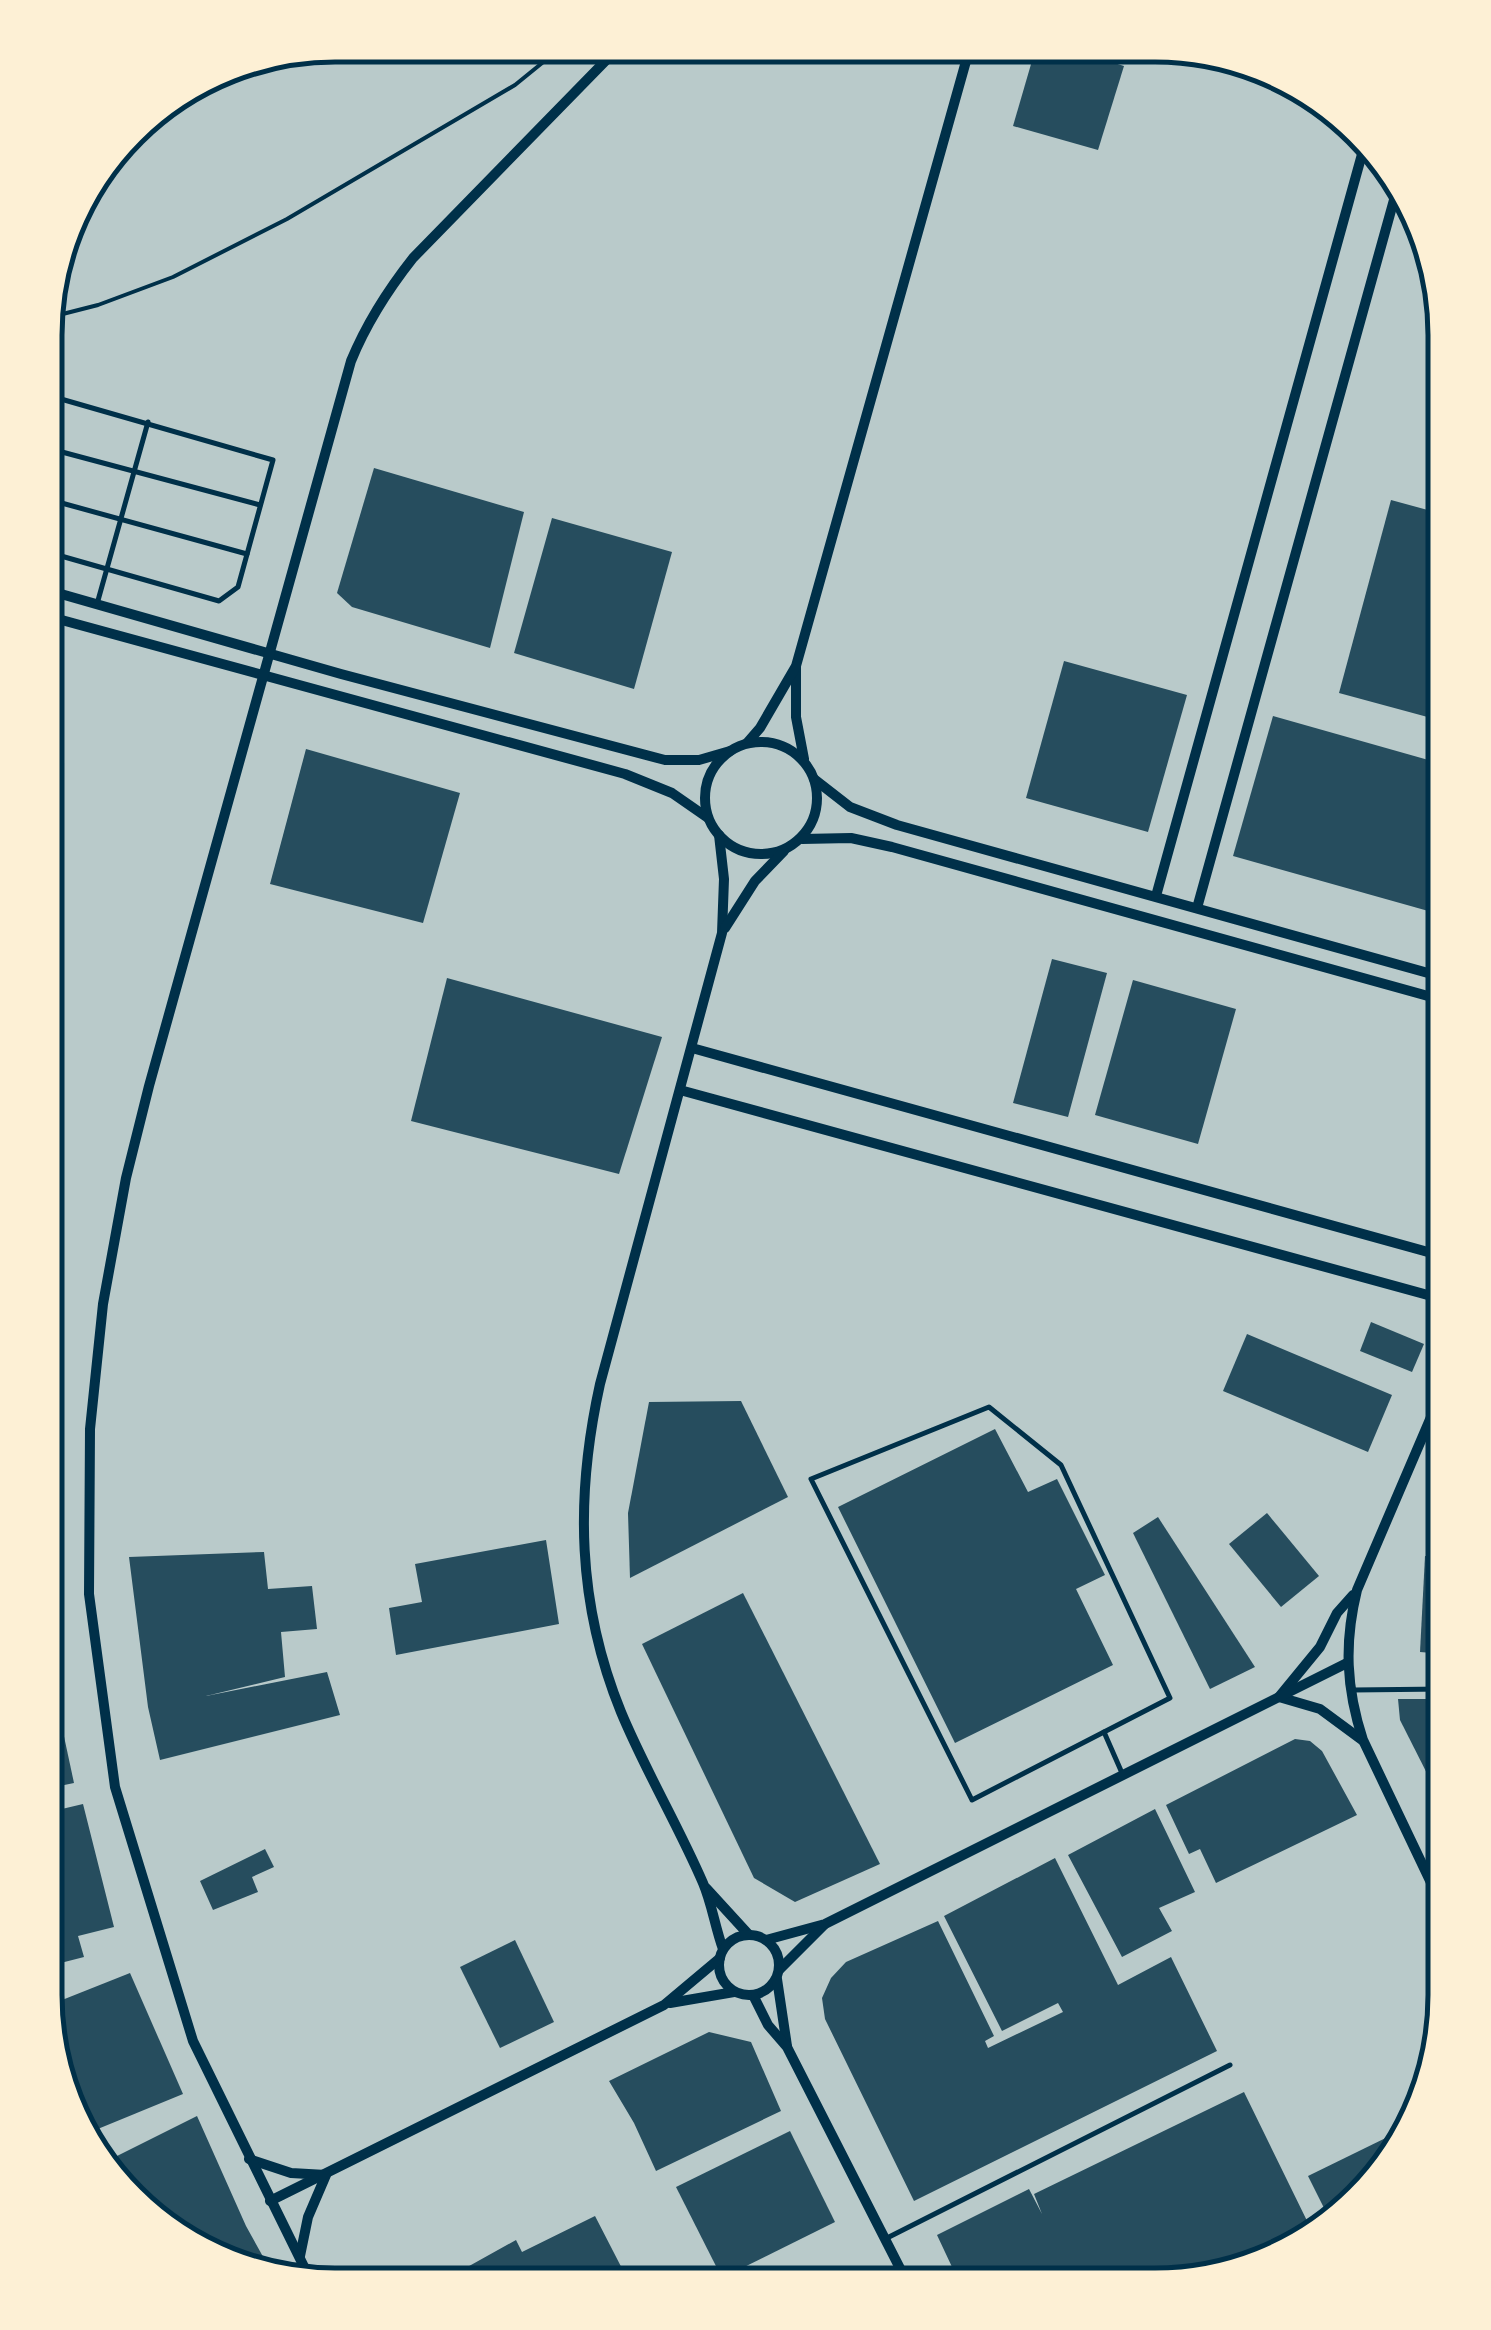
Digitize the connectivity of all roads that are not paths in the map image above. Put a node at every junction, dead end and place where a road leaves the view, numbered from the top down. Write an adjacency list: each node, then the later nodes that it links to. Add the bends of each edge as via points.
1 (604, 62): 18 (street, via 413,258 367,323 339,396)
2 (966, 62): 19 (street)
3 (1361, 157): 29 (street)
4 (1394, 202): 30 (street)
5 (62, 399): 6 (lane)
6 (148, 422): 8 (lane); 10 (lane, via 273,460)
7 (62, 452): 8 (lane)
8 (135, 471): 10 (lane); 11 (lane)
9 (62, 502): 11 (lane)
10 (260, 505): 12 (lane)
11 (121, 518): 12 (lane); 14 (lane)
12 (247, 554): 14 (lane, via 238,587 219,600)
13 (62, 556): 14 (lane)
14 (108, 568): 16 (lane)
15 (62, 594): 16 (street)
16 (97, 604): 18 (street)
17 (62, 620): 20 (street)
18 (270, 653): 20 (street); 22 (street, via 665,760)
19 (796, 666): 21 (street); 23 (street)
20 (264, 675): 25 (street, via 625,774 672,793); 59 (street, via 126,1178 90,1429 89,1594 115,1787 193,2042)
21 (747, 743): 22 (street); 23 (street, via 768,742)
22 (730, 751): 25 (street, via 708,781)
23 (804, 760): 24 (street)
24 (814, 779): 27 (street, via 817,801); 29 (street, via 850,807 897,825)
25 (708, 818): 26 (street)
26 (718, 835): 28 (street, via 749,853); 31 (street)
27 (802, 839): 28 (street); 33 (street, via 851,838 892,847)
28 (785, 850): 31 (street, via 755,880)
29 (1156, 896): 30 (street)
30 (1197, 908): 32 (street)
31 (722, 933): 34 (street)
32 (1428, 973)
33 (1428, 997)
34 (692, 1048): 35 (street); 36 (street)
35 (680, 1090): 37 (street); 48 (street, via 589,1432 582,1526 589,1608 608,1678)
36 (1428, 1252)
37 (1428, 1295)
38 (1428, 1424): 39 (street)
39 (1357, 1590): 40 (street); 43 (street)
40 (1347, 1663): 42 (street); 43 (street)
41 (1428, 1688): 42 (lane)
42 (1350, 1690): 45 (street)
43 (1278, 1697): 45 (street, via 1320,1709); 46 (street)
44 (1104, 1732): 44 (lane, via 972,1800 812,1479 989,1407 1061,1465 1170,1698); 46 (lane)
45 (1362, 1740): 47 (street)
46 (1122, 1773): 49 (street)
47 (1428, 1877)
48 (706, 1888): 50 (street); 52 (street)
49 (825, 1924): 51 (street); 53 (street)
50 (749, 1935): 51 (street); 52 (street)
51 (766, 1940): 53 (street, via 776,1952)
52 (721, 1953): 54 (street, via 719,1970); 56 (street)
53 (778, 1974): 55 (street); 57 (street)
54 (734, 1992): 55 (street); 56 (street)
55 (753, 1996): 57 (street)
56 (664, 2005): 60 (street)
57 (787, 2047): 62 (street)
58 (1230, 2065): 62 (lane)
59 (249, 2160): 60 (street); 61 (street)
60 (326, 2176): 61 (street); 63 (street)
61 (270, 2201): 63 (street)
62 (885, 2240): 65 (street)
63 (300, 2258): 64 (street)
64 (304, 2265)
65 (900, 2268)

